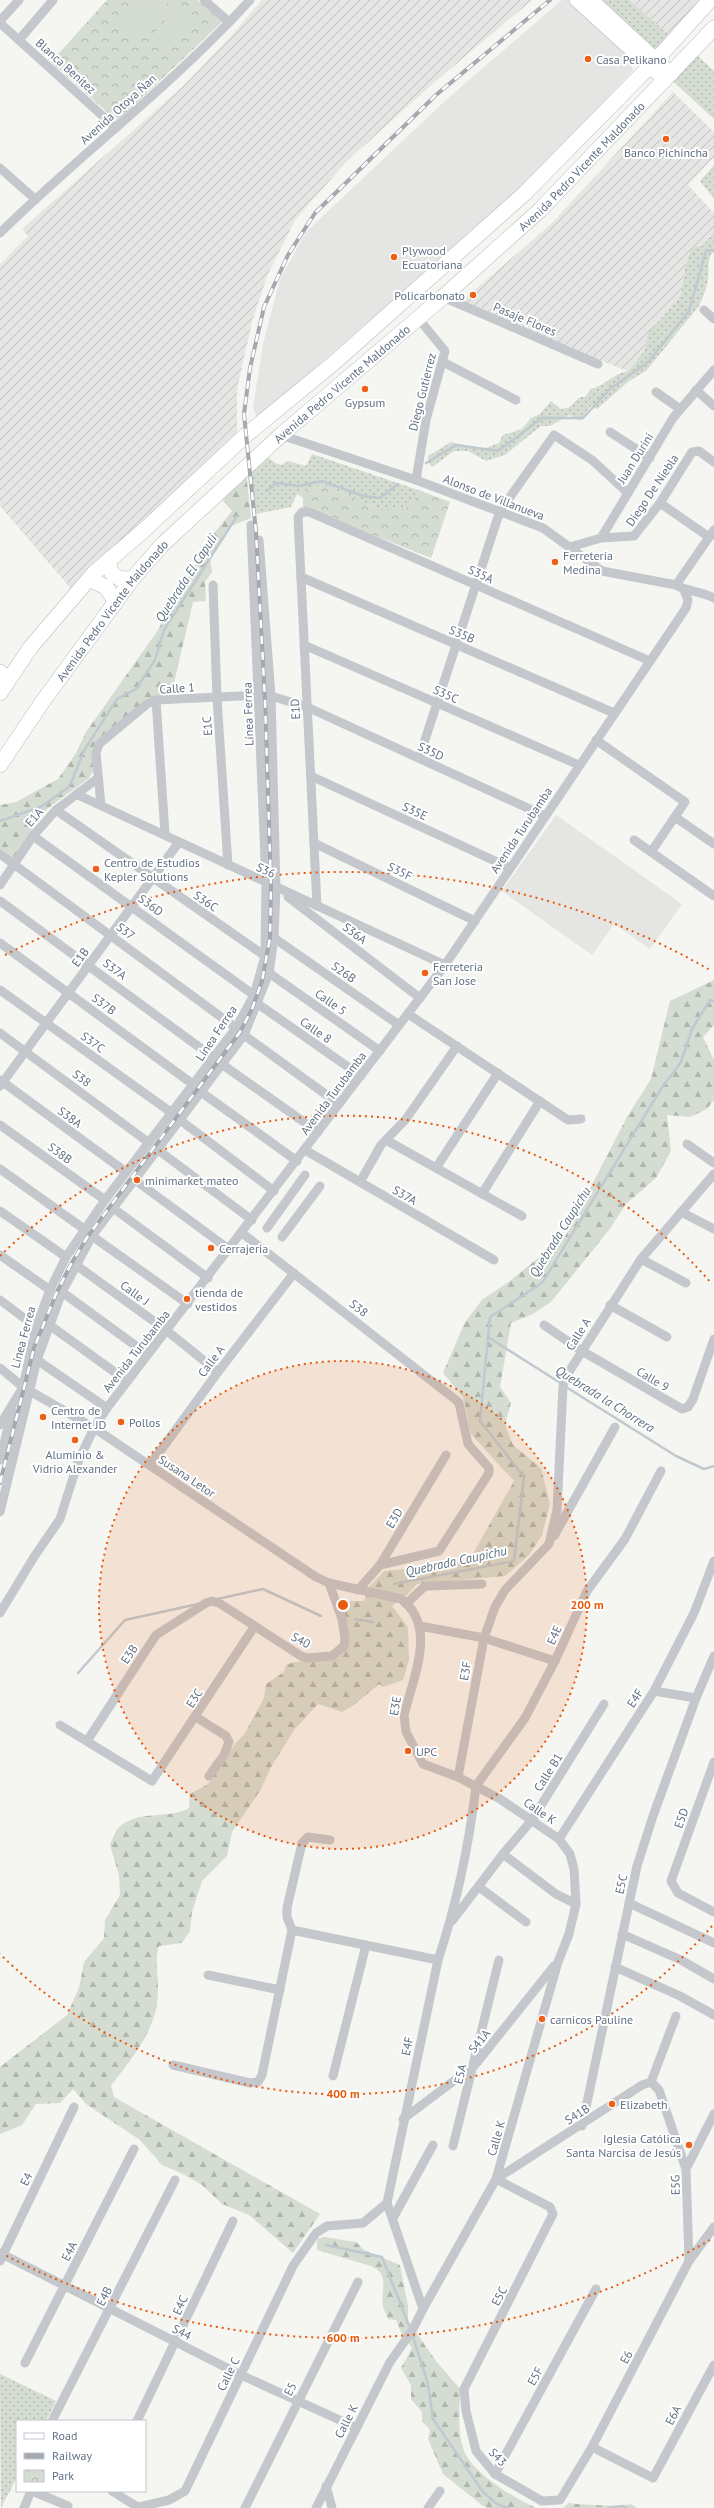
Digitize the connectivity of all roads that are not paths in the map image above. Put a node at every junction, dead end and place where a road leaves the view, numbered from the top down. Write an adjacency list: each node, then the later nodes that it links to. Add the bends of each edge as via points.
1 (19, 0): 8 (street)
2 (53, 0): 11 (street)
3 (204, 0): 9 (street)
4 (250, 0): 9 (street, Avenida Otoya Ñan)
5 (576, 0): 12 (main road)
6 (592, 0): 12 (main road)
7 (710, 0): 12 (main road, Avenida Pedro Vicente Maldonado)
8 (0, 22): 11 (street, Blanca Benitez)
9 (229, 22): 14 (street, Avenida Otoya Ñan)
10 (714, 28): 13 (main road, Avenida Pedro Vicente Maldonado)
11 (19, 40): 14 (street, Blanca Benitez)
12 (654, 63): 13 (main road); 44 (main road, Avenida Pedro Vicente Maldonado, via 524,194 335,362 246,435)
13 (668, 78): 18 (main road, Avenida Pedro Vicente Maldonado, via 540,210)
14 (116, 128): 16 (street, Avenida Otoya Ñan)
15 (0, 168): 16 (street)
16 (35, 199): 17 (street, Avenida Otoya Ñan)
17 (0, 234)
18 (443, 297): 20 (main road, Avenida Pedro Vicente Maldonado); 23 (street, Pasaje Flores)
19 (704, 310): 21 (street)
20 (418, 318): 22 (street, Diego Gutierrez, via 445,351); 31 (main road, Avenida Pedro Vicente Maldonado)
21 (714, 320)
22 (443, 362): 27 (street); 34 (street, Diego Gutierrez, via 426,420)
23 (598, 364)
24 (714, 370): 25 (street, Juan Durini)
25 (696, 390): 28 (street); 29 (street, Juan Durini)
26 (656, 392): 29 (street)
27 (516, 400)
28 (714, 406)
29 (680, 409): 32 (street, Juan Durini)
30 (610, 432): 32 (street)
31 (281, 435): 34 (street, Alonso de Villanueva); 46 (main road, Avenida Pedro Vicente Maldonado, via 192,517)
32 (650, 458): 35 (street, Juan Durini)
33 (714, 462): 36 (street, Diego De Niebla, via 695,450)
34 (416, 480): 37 (street, Alonso de Villanueva)
35 (628, 493): 37 (street, via 592,460 554,435); 41 (street, Juan Durini)
36 (660, 503): 40 (street); 41 (street, Diego De Niebla, via 634,536)
37 (500, 511): 43 (street, Alonso de Villanueva, via 543,528); 49 (street)
38 (302, 512): 45 (street, E1D, via 298,517); 49 (street, S35A, via 309,512)
39 (251, 525): 59 (street, Línea Ferrea)
40 (711, 533): 50 (street)
41 (601, 538): 43 (street)
42 (259, 540): 60 (street, Línea Ferrea)
43 (570, 547): 50 (street, Alonso de Villanueva, via 602,571)
44 (110, 559): 46 (main road, via 110,570 116,577 123,580); 47 (main road, Avenida Pedro Vicente Maldonado)
45 (301, 577): 54 (street, S35B); 55 (street, E1D)
46 (133, 578): 53 (main road, Avenida Pedro Vicente Maldonado)
47 (88, 579): 53 (main road, via 106,587); 57 (main road, Avenida Pedro Vicente Maldonado)
48 (213, 585): 61 (street, E1C)
49 (476, 585): 54 (street); 56 (street, S35A)
50 (676, 585): 51 (street, Alonso de Villanueva)
51 (684, 590): 52 (street, Alonso de Villanueva, via 701,592); 56 (street, Avenida Turubamba, via 688,600 686,608)
52 (714, 598)
53 (116, 602): 68 (main road, Avenida Pedro Vicente Maldonado, via 47,695)
54 (456, 644): 63 (street); 65 (street, S35B)
55 (304, 645): 63 (street, S35C); 64 (street, E1D)
56 (650, 661): 65 (street, Avenida Turubamba)
57 (5, 674): 58 (main road, Avenida Pedro Vicente Maldonado)
58 (0, 692)
59 (259, 695): 60 (street, Calle 1); 61 (street, Calle 1); 89 (street, Línea Ferrea)
60 (271, 696): 64 (street, Calle 1); 91 (street, Línea Ferrea)
61 (217, 698): 62 (street, Calle 1); 86 (street, E1C)
62 (156, 700): 71 (street, Calle 1, via 147,704 99,744 96,752); 77 (street)
63 (437, 703): 67 (street); 69 (street, S35C)
64 (307, 707): 67 (street, S35D); 70 (street, E1D)
65 (614, 713): 66 (street, Avenida Turubamba)
66 (596, 740): 69 (street, Avenida Turubamba); 76 (street, via 685,802)
67 (419, 758): 75 (street, S35D)
68 (0, 765)
69 (579, 765): 75 (street, Avenida Turubamba)
70 (310, 776): 81 (street, E1D); 87 (street, S35E)
71 (98, 778): 72 (street, E1A); 73 (street, Calle 1)
72 (78, 795): 73 (street, S36); 74 (street, E1A)
73 (101, 806): 77 (street, S36)
74 (56, 810): 78 (street, E1A); 88 (street, S36C)
75 (545, 816): 87 (street, Avenida Turubamba)
76 (675, 817): 82 (street); 83 (street)
77 (165, 834): 80 (street, S36)
78 (33, 836): 85 (street, E1A); 94 (street, S36D)
79 (634, 840): 83 (street)
80 (179, 842): 86 (street, S36); 88 (street, E1B)
81 (314, 844): 95 (street, E1D); 96 (street, S35F)
82 (714, 844)
83 (651, 852): 92 (street)
84 (0, 854): 85 (street, S37)
85 (15, 865): 90 (street, E1A); 97 (street, S37)
86 (228, 865): 89 (street, S36)
87 (510, 868): 96 (street, Avenida Turubamba)
88 (152, 878): 94 (street, E1B); 100 (street, S36C)
89 (266, 883): 91 (street, S36); 100 (street, Línea Ferrea)
90 (0, 885)
91 (276, 888): 95 (street, S36); 98 (street, Línea Ferrea); 107 (street, S36A)
92 (714, 896)
93 (0, 901): 101 (street, S37A)
94 (132, 906): 97 (street, E1B); 106 (street, S36D)
95 (317, 906): 102 (street, S36)
96 (475, 921): 102 (street, Avenida Turubamba)
97 (111, 935): 101 (street, E1B); 112 (street, S37)
98 (274, 938): 103 (street, Línea Ferrea); 111 (street, S26B)
99 (0, 942): 105 (street, S37B)
100 (265, 956): 106 (street, Línea Ferrea)
101 (89, 964): 105 (street, E1B); 118 (street, S37A)
102 (445, 965): 107 (street, Avenida Turubamba)
103 (269, 973): 108 (street, Línea Ferrea); 117 (street, Calle 5)
104 (0, 990): 110 (street, S37C)
105 (68, 993): 110 (street, E1B); 123 (street, S37B)
106 (254, 994): 112 (street, Línea Ferrea)
107 (420, 998): 109 (street, Avenida Turubamba)
108 (258, 1004): 114 (street, Línea Ferrea); 121 (street, Calle 8)
109 (408, 1014): 111 (street, Avenida Turubamba); 115 (street)
110 (46, 1023): 116 (street, E1B); 127 (street, S37C)
111 (399, 1025): 117 (street, Avenida Turubamba)
112 (236, 1028): 118 (street, Línea Ferrea)
113 (0, 1033): 116 (street, S38)
114 (244, 1035): 119 (street, Línea Ferrea); 126 (street)
115 (457, 1046): 120 (street); 132 (street, via 406,1120)
116 (26, 1051): 122 (street, E1B); 133 (street, S38)
117 (380, 1051): 121 (street, Avenida Turubamba)
118 (214, 1058): 123 (street, Línea Ferrea)
119 (223, 1064): 124 (street, Línea Ferrea); 131 (street)
120 (498, 1073): 125 (street); 139 (street)
121 (361, 1076): 126 (street, Avenida Turubamba)
122 (1, 1083): 141 (street, S38A)
123 (194, 1085): 127 (street, Línea Ferrea)
124 (201, 1092): 129 (street, Línea Ferrea); 137 (street)
125 (540, 1102): 128 (street, via 568,1120); 148 (street)
126 (339, 1104): 131 (street, Avenida Turubamba)
127 (172, 1113): 133 (street, Línea Ferrea)
128 (581, 1119)
129 (180, 1120): 135 (street, Línea Ferrea); 147 (street)
130 (0, 1125): 149 (street, S38B)
131 (318, 1132): 136 (street, Avenida Turubamba)
132 (386, 1140): 139 (street); 145 (street, via 380,1145)
133 (148, 1142): 141 (street, Línea Ferrea)
134 (687, 1144): 138 (street)
135 (158, 1150): 144 (street, Línea Ferrea); 156 (street)
136 (305, 1150): 137 (street, Avenida Turubamba); 145 (street, S37A)
137 (297, 1160): 147 (street, Avenida Turubamba)
138 (714, 1163)
139 (436, 1168): 148 (street)
140 (0, 1169): 158 (street)
141 (126, 1172): 149 (street, Línea Ferrea)
142 (714, 1174): 153 (street, Calle A)
143 (305, 1176): 150 (street)
144 (135, 1180): 151 (street, Línea Ferrea); 163 (street)
145 (360, 1182): 167 (street, S37A)
146 (320, 1186): 154 (street)
147 (272, 1193): 150 (street); 156 (street, Avenida Turubamba)
148 (482, 1194): 155 (street)
149 (105, 1200): 158 (street, Línea Ferrea)
150 (284, 1204): 154 (street); 157 (street)
151 (113, 1208): 161 (street, Línea Ferrea); 170 (street)
152 (0, 1211): 165 (street)
153 (680, 1212): 159 (street); 166 (street, Calle A)
154 (299, 1214): 162 (street)
155 (522, 1216)
156 (252, 1220): 160 (street, Avenida Turubamba)
157 (267, 1228)
158 (84, 1229): 165 (street, Línea Ferrea)
159 (714, 1229)
160 (242, 1233): 163 (street, Avenida Turubamba); 169 (street, S38)
161 (92, 1236): 168 (street, Línea Ferrea); 175 (street)
162 (282, 1237)
163 (230, 1250): 170 (street, Avenida Turubamba)
164 (0, 1255): 172 (street)
165 (66, 1257): 172 (street, Línea Ferrea)
166 (641, 1259): 171 (street); 176 (street, Calle A)
167 (494, 1260)
168 (76, 1264): 173 (street, Línea Ferrea); 180 (street, Calle J)
169 (294, 1272): 187 (street, Calle A); 202 (street, S38, via 459,1403 468,1444 490,1470 439,1551)
170 (208, 1278): 175 (street, Avenida Turubamba)
171 (686, 1283)
172 (50, 1290): 179 (street, Línea Ferrea)
173 (62, 1292): 177 (street, Línea Ferrea); 184 (street)
174 (0, 1300): 179 (street)
175 (188, 1304): 180 (street, Avenida Turubamba)
176 (610, 1305): 181 (street); 183 (street, Calle A)
177 (48, 1324): 185 (street, Línea Ferrea); 188 (street)
178 (544, 1325): 183 (street, Calle 9)
179 (36, 1327): 189 (street, Línea Ferrea)
180 (166, 1330): 184 (street, Avenida Turubamba); 187 (street, Calle J)
181 (667, 1336)
182 (714, 1339): 183 (street, Calle 9, via 693,1399 685,1409 678,1408)
183 (582, 1351): 200 (street, Calle A, via 563,1386 557,1510)
184 (147, 1354): 188 (street, Avenida Turubamba)
185 (37, 1360): 189 (street, Línea Ferrea); 191 (street)
186 (0, 1368): 189 (street, Susana Letor)
187 (218, 1372): 197 (street, Calle A)
188 (127, 1381): 191 (street, Avenida Turubamba)
189 (26, 1389): 190 (street, Línea Ferrea); 193 (street, Susana Letor); 199 (street)
190 (14, 1405): 192 (street, Línea Ferrea); 196 (street)
191 (107, 1408): 193 (street, Avenida Turubamba)
192 (0, 1425)
193 (94, 1428): 197 (street, Susana Letor); 208 (street, Avenida Turubamba, via 78,1462 60,1519)
194 (615, 1428): 200 (street)
195 (446, 1455): 202 (street, E3D)
196 (0, 1460)
197 (150, 1465): 203 (street, Susana Letor, via 316,1577)
198 (662, 1471): 213 (street, E4E, via 625,1539 587,1591)
199 (0, 1512)
200 (549, 1544): 211 (street, E3F, via 504,1590)
201 (714, 1560): 214 (street, E4F, via 694,1613)
202 (380, 1565): 205 (street, E3D)
203 (329, 1583): 205 (street, Susana Letor); 210 (street, S40, via 342,1619 345,1639 344,1646 332,1656 301,1656)
204 (482, 1584): 207 (street, via 428,1586)
205 (362, 1591): 207 (street, Susana Letor)
206 (212, 1601): 210 (street, S40); 219 (street, E3B, via 156,1635)
207 (404, 1601): 209 (street, E3E, via 416,1616)
208 (0, 1613)
209 (420, 1626): 211 (street); 223 (street, E3E, via 421,1640 404,1715 404,1726 423,1764)
210 (254, 1627): 217 (street, E3C)
211 (484, 1638): 213 (street); 223 (street, E3F)
212 (714, 1657): 215 (street, E5C)
213 (555, 1661): 224 (street, E4E, via 525,1718)
214 (654, 1691): 215 (street); 226 (street, E4F)
215 (696, 1698): 230 (street, E5C, via 651,1822)
216 (604, 1704): 225 (street, Calle B1)
217 (196, 1717): 219 (street, E3C, via 152,1781); 222 (street, via 226,1736 229,1742 224,1755)
218 (60, 1725): 219 (street)
219 (87, 1741)
220 (714, 1762): 221 (street, E5D)
221 (712, 1775): 232 (street, E5D, via 671,1881 678,1893)
222 (209, 1776)
223 (458, 1777): 224 (street, E3E)
224 (476, 1786): 225 (street, Calle K); 234 (street, E4F, via 471,1826)
225 (532, 1820): 226 (street, Calle K); 228 (street, Calle B1)
226 (559, 1839): 231 (street, Calle K, via 573,1861)
227 (330, 1840): 235 (street, via 308,1837 302,1843 287,1908)
228 (503, 1854): 229 (street, Calle B1); 231 (street, via 556,1894)
229 (479, 1887): 233 (street); 234 (street, Calle B1)
230 (629, 1903): 236 (street, E5C); 237 (street)
231 (576, 1904): 241 (street, Calle K, via 570,1934)
232 (714, 1912)
233 (526, 1922)
234 (450, 1923): 239 (street, E4F)
235 (292, 1930): 238 (street); 245 (street)
236 (622, 1934): 242 (street, E5C); 244 (street, via 681,1960)
237 (714, 1943)
238 (366, 1945): 239 (street); 250 (street)
239 (438, 1960): 254 (street, E4F)
240 (499, 1960): 249 (street, E5A)
241 (558, 1962): 249 (street, S41A); 260 (street, Calle K)
242 (615, 1967): 246 (street, via 680,1996); 255 (street, E5C)
243 (208, 1975): 245 (street)
244 (714, 1979)
245 (280, 1990): 248 (street, via 262,2075 258,2082 250,2083)
246 (714, 2015)
247 (676, 2016): 251 (street)
248 (173, 2065)
249 (475, 2065): 254 (street, S41A); 257 (street, E5A)
250 (333, 2076)
251 (651, 2082): 255 (street, S41B); 259 (street, via 659,2090)
252 (74, 2108): 266 (street, E4)
253 (714, 2114): 259 (street, E5G)
254 (403, 2119): 262 (street, E4F)
255 (582, 2126): 260 (street, S41B)
256 (433, 2145): 263 (street)
257 (454, 2146)
258 (134, 2149): 269 (street, E4A)
259 (686, 2169): 267 (street, E5G)
260 (496, 2179): 271 (street, Calle K); 277 (street, E5C, via 550,2207 553,2214)
261 (175, 2180): 272 (street, E4B)
262 (387, 2203): 263 (street); 276 (street, Calle C, via 363,2223 327,2226 307,2243 293,2266)
263 (393, 2218): 271 (street)
264 (233, 2221): 273 (street, E4C)
265 (714, 2227): 267 (street, E6)
266 (1, 2256): 269 (street, S44)
267 (689, 2261): 282 (street, E6)
268 (358, 2282): 278 (street, E5)
269 (64, 2286): 272 (street, S44); 274 (street, E4A)
270 (596, 2289): 283 (street, E5F)
271 (423, 2308): 281 (street, Calle K)
272 (110, 2310): 273 (street, S44); 279 (street, E4B)
273 (175, 2343): 276 (street, S44); 280 (street, E4C)
274 (25, 2363)
275 (714, 2365): 282 (street, E6A, via 653,2478)
276 (241, 2375): 278 (street, S44); 291 (street, Calle C, via 186,2491 169,2500)
277 (464, 2389): 283 (street, S43, via 466,2411 476,2451)
278 (297, 2403): 281 (street, S44); 293 (street, E5)
279 (53, 2420)
280 (136, 2420)
281 (355, 2427): 284 (street, Calle K)
282 (592, 2447): 289 (street, E6)
283 (495, 2474): 289 (street, S43, via 542,2501)
284 (326, 2486): 294 (street, Calle K); 295 (street)
285 (440, 2491): 296 (street)
286 (31, 2492): 292 (street)
287 (33, 2492): 290 (street)
288 (114, 2492): 291 (street)
289 (560, 2500)
290 (68, 2506)
291 (136, 2507)
292 (24, 2508)
293 (245, 2508)
294 (316, 2508)
295 (332, 2508)
296 (428, 2508)

